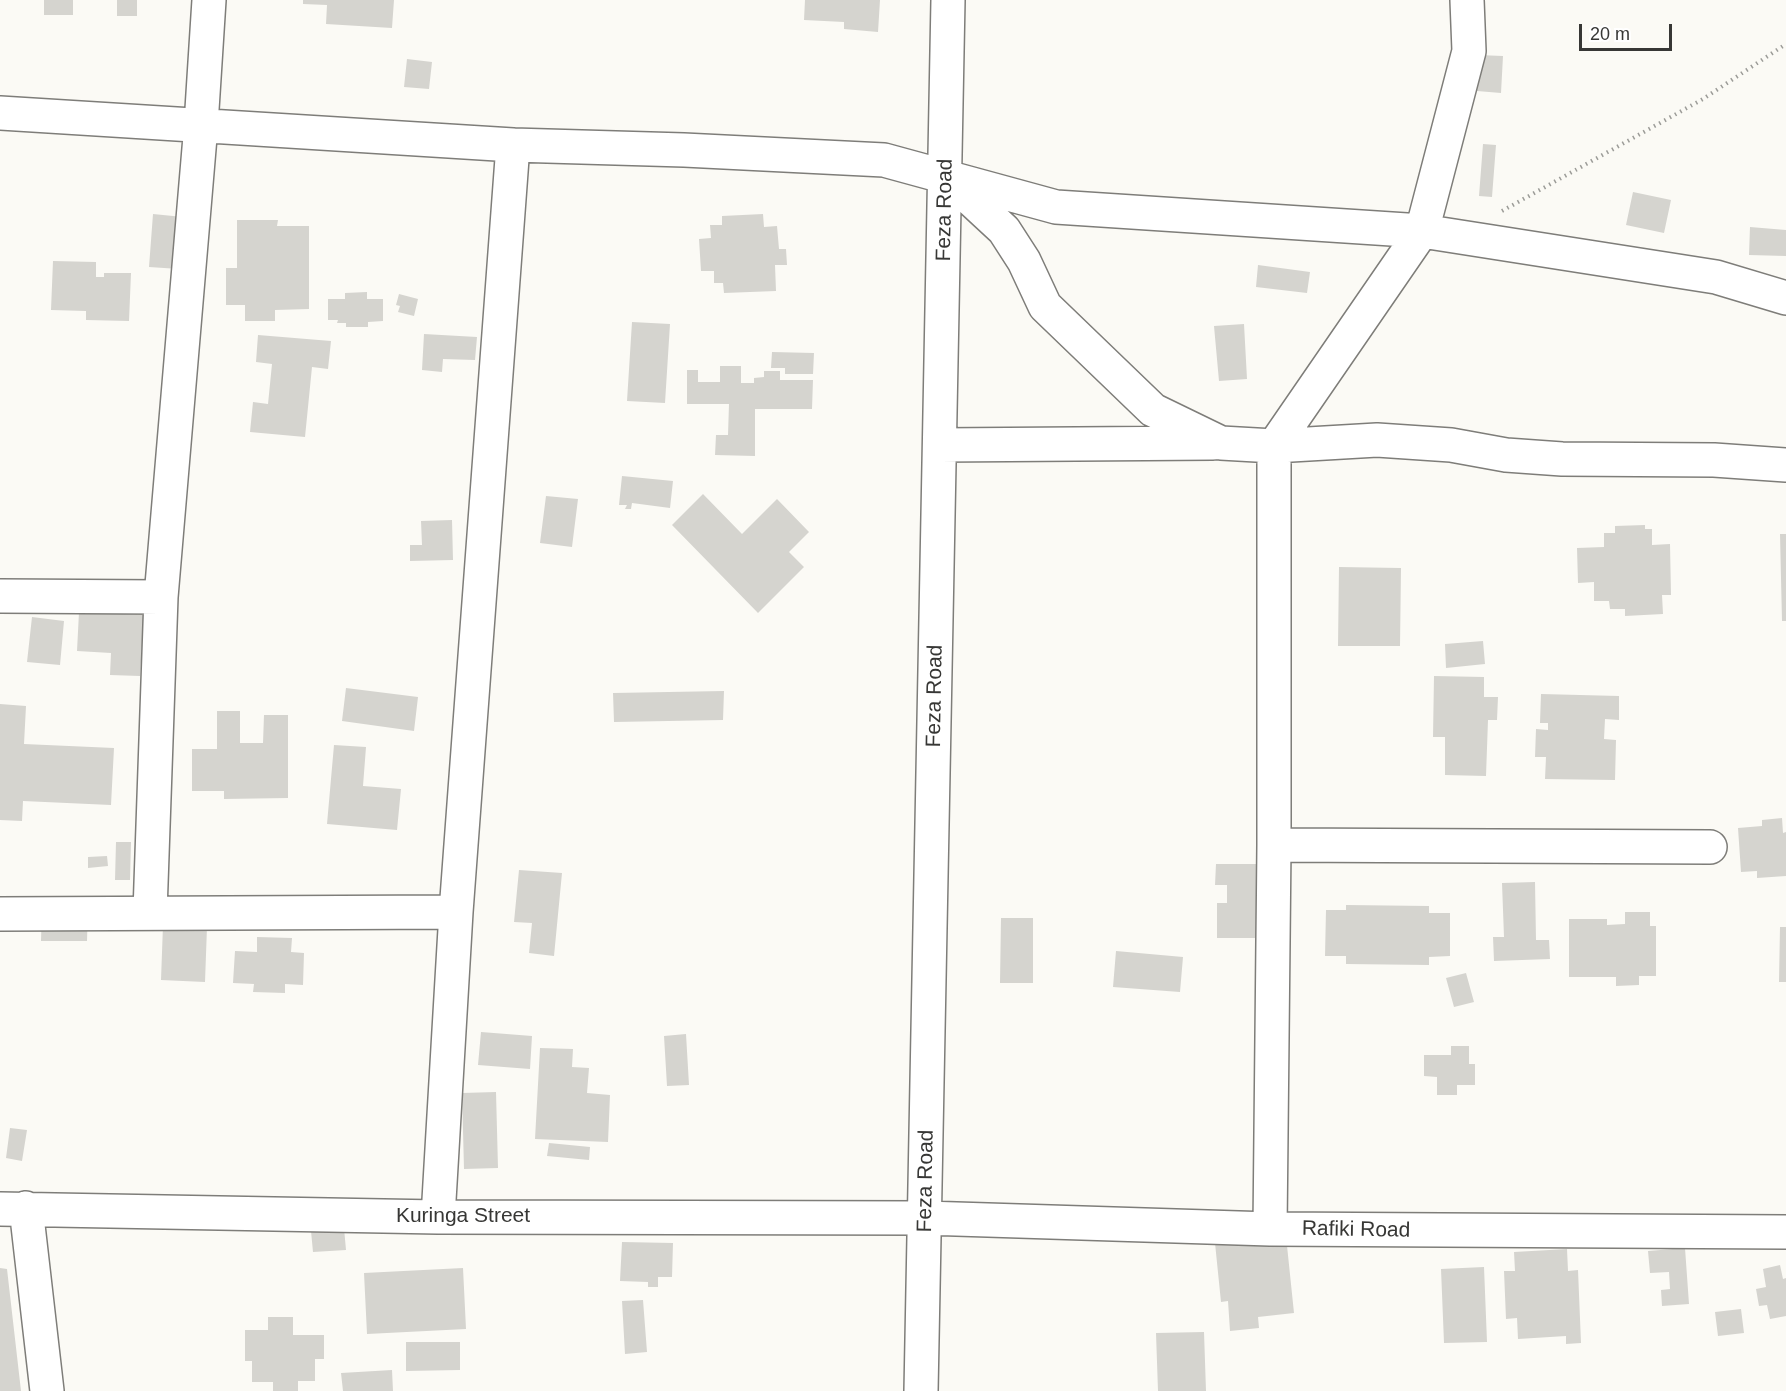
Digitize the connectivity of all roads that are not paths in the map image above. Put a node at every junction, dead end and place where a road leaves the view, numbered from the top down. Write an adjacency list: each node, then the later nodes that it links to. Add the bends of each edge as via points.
1 (209, 0): 5 (street)
2 (948, 0): 7 (street, Feza Road)
3 (1467, 0): 8 (street, via 1469,51)
4 (0, 113): 5 (street)
5 (201, 125): 6 (street); 15 (street)
6 (513, 145): 7 (street, via 884,159); 19 (street)
7 (946, 176): 8 (street, via 1056,207); 10 (street, via 1004,230 1045,306 1153,410); 11 (street, Feza Road)
8 (1422, 231): 9 (street, via 1716,277); 12 (street)
9 (1786, 298)
10 (1221, 443): 11 (street); 12 (street)
11 (940, 445): 23 (street, Feza Road)
12 (1274, 446): 13 (street, via 1377,440 1562,459 1714,460); 16 (street)
13 (1786, 465)
14 (0, 596): 15 (street)
15 (161, 597): 18 (street)
16 (1274, 845): 17 (street); 24 (street)
17 (1710, 847)
18 (150, 912): 19 (street); 20 (street)
19 (456, 912): 22 (street)
20 (0, 914)
21 (13, 1208): 22 (street, Kuringa Street); 26 (street)
22 (438, 1217): 23 (street, Kuringa Street)
23 (925, 1218): 24 (street, Rafiki Road); 27 (street, Feza Road)
24 (1270, 1229): 25 (street, Rafiki Road)
25 (1786, 1232)
26 (47, 1391)
27 (921, 1391)

